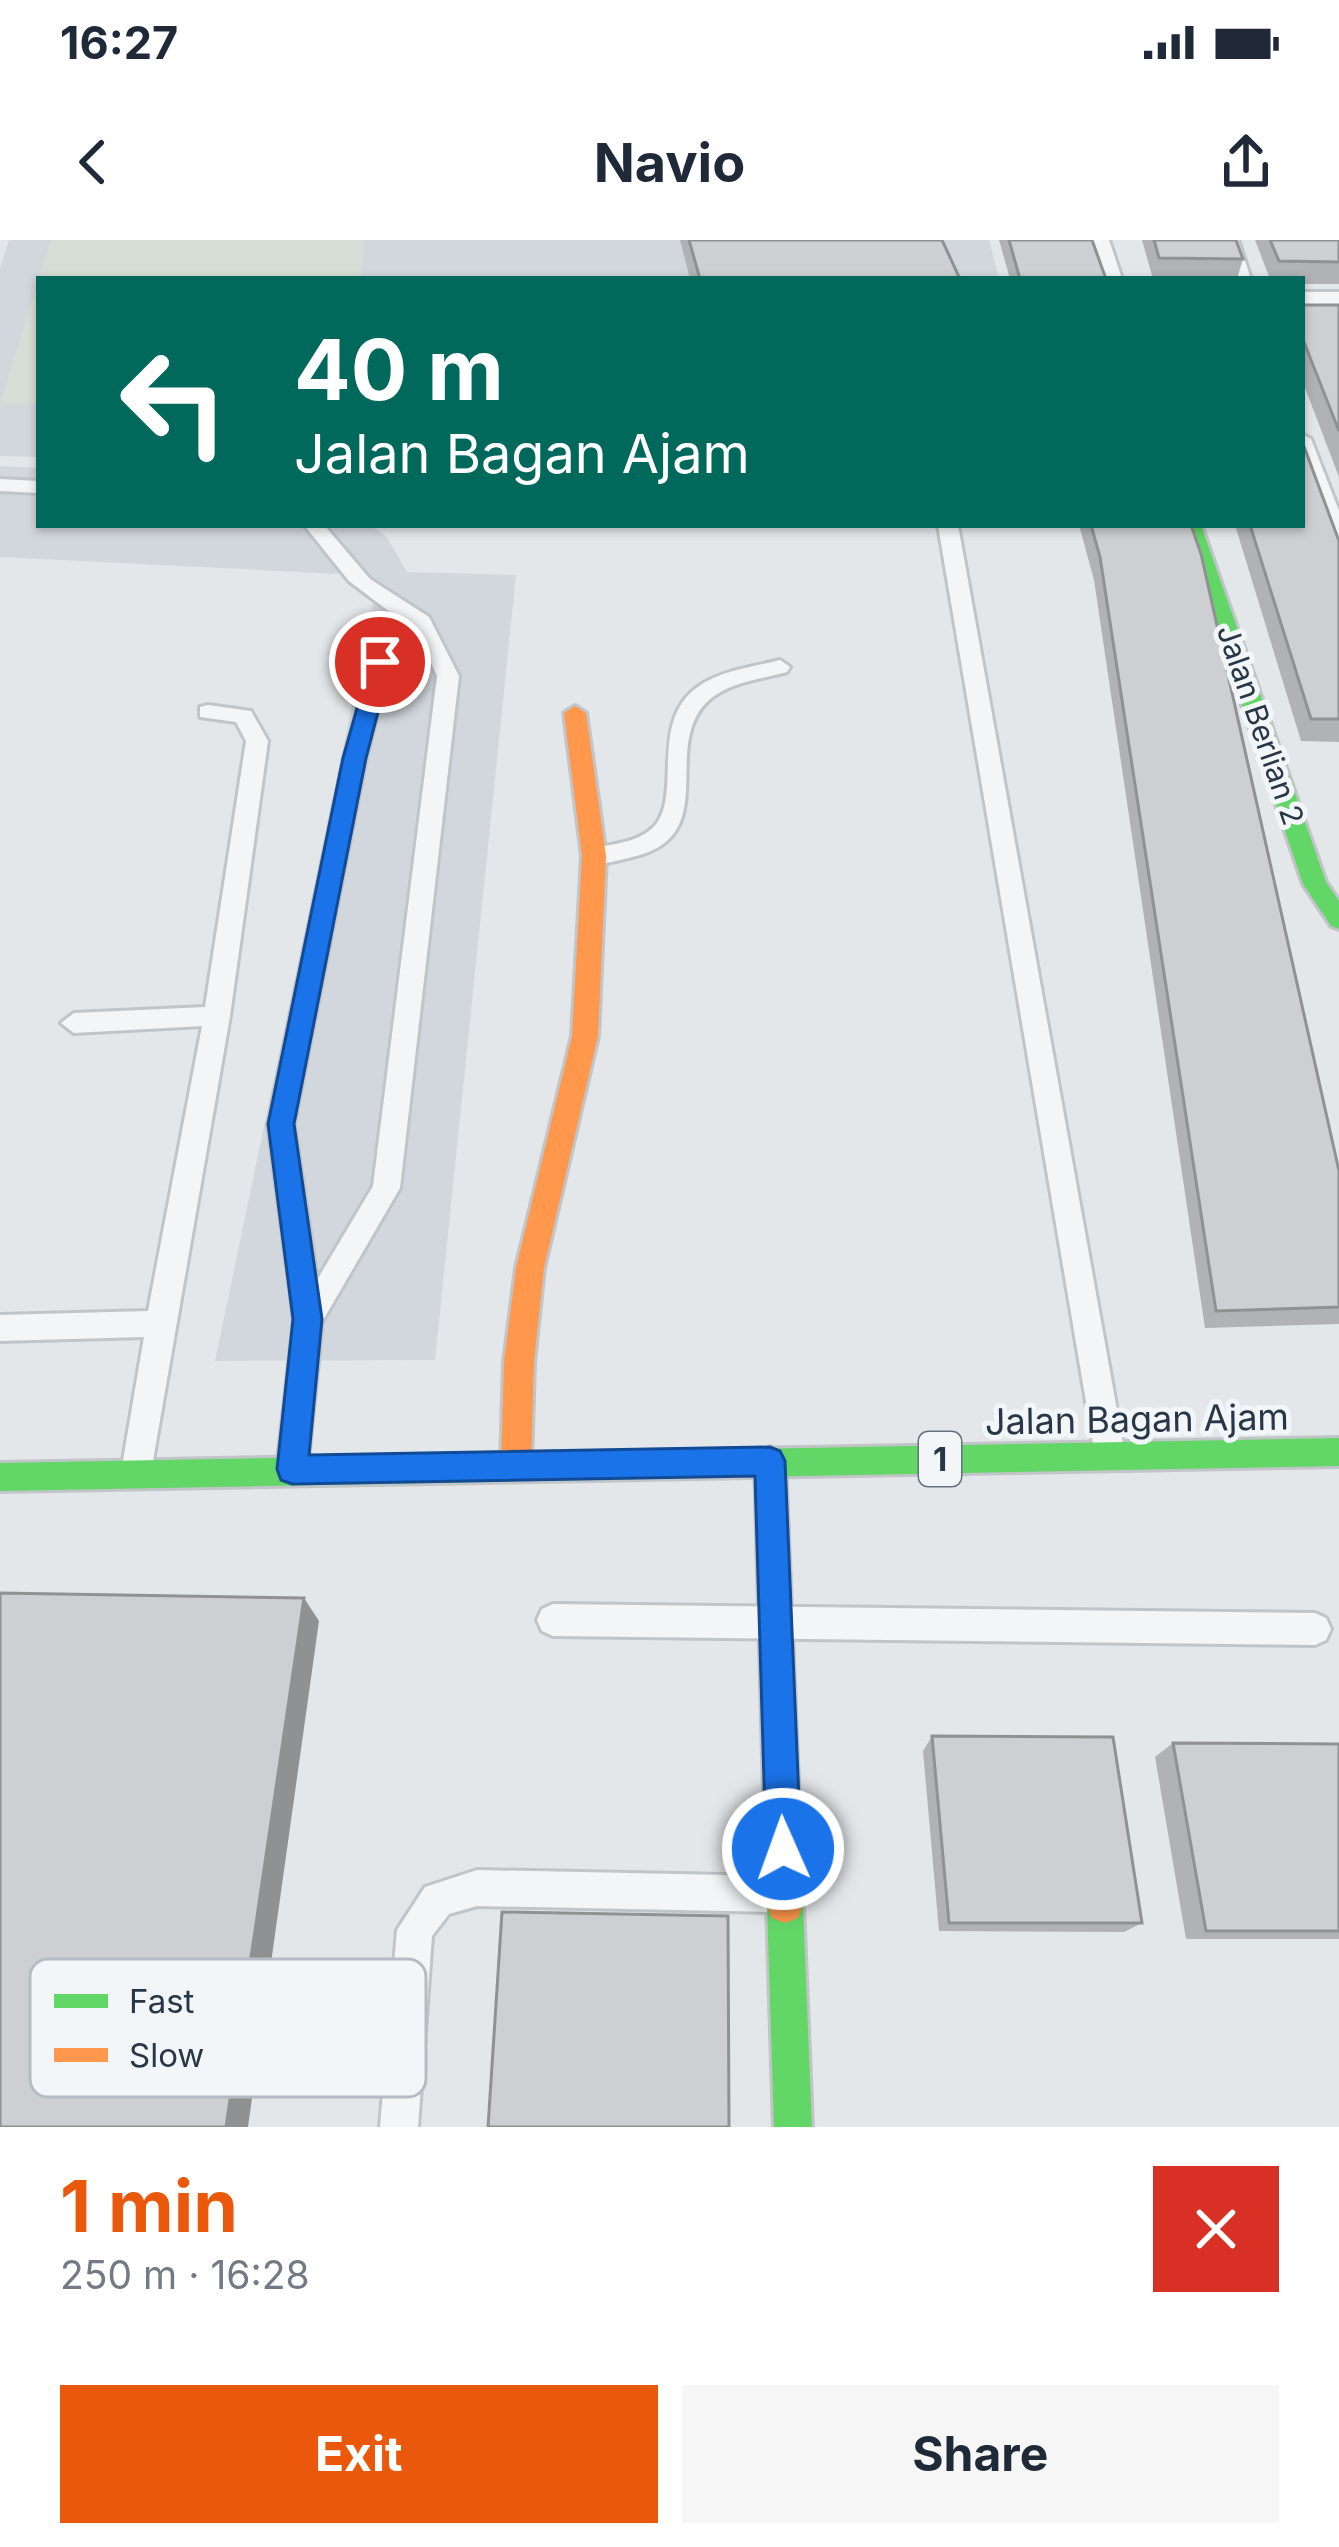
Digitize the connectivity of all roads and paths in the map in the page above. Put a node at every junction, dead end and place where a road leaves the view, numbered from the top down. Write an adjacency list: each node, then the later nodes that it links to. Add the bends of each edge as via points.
1 (1093, 240): 3 (street)
2 (1230, 240): 4 (lane)
3 (1105, 276)
4 (1242, 276)
5 (1305, 302): 6 (street)
6 (1339, 302)
7 (1305, 447): 13 (lane)
8 (0, 485): 9 (lane)
9 (36, 487)
10 (317, 528): 14 (lane, via 361,581)
11 (949, 528): 26 (lane)
12 (1192, 528): 19 (street, Jalan Berlian 2, via 1315,884)
13 (1339, 536)
14 (422, 622): 22 (lane, via 380,662 281,1124); 22 (lane, via 448,676 386,1188)
15 (780, 667): 18 (lane, via 696,699 682,723 675,813 658,838 630,853)
16 (208, 712): 20 (lane, via 243,716 257,741)
17 (575, 713): 18 (street)
18 (594, 856): 28 (street, via 585,1036 530,1268)
19 (1339, 920)
20 (217, 1016): 21 (lane); 23 (lane)
21 (74, 1023)
22 (308, 1319): 29 (lane)
23 (158, 1324): 24 (lane); 30 (lane)
24 (0, 1328)
25 (1339, 1452): 26 (street, Jalan Bagan Ajam / 1)
26 (1110, 1456): 27 (street, Jalan Bagan Ajam / 1)
27 (770, 1461): 28 (street, Jalan Bagan Ajam / 1); 33 (street)
28 (516, 1465): 29 (street, Jalan Bagan Ajam / 1)
29 (292, 1469): 30 (street, Jalan Bagan Ajam / 1)
30 (136, 1472): 31 (street, Jalan Bagan Ajam / 1)
31 (0, 1477)
32 (554, 1620): 33 (lane)
33 (775, 1622): 34 (lane); 35 (street)
34 (1315, 1629)
35 (785, 1894): 36 (lane, via 477,1888 438,1900 415,1930); 39 (street)
36 (413, 1959)
37 (401, 2097): 38 (lane)
38 (399, 2127)
39 (793, 2127)

